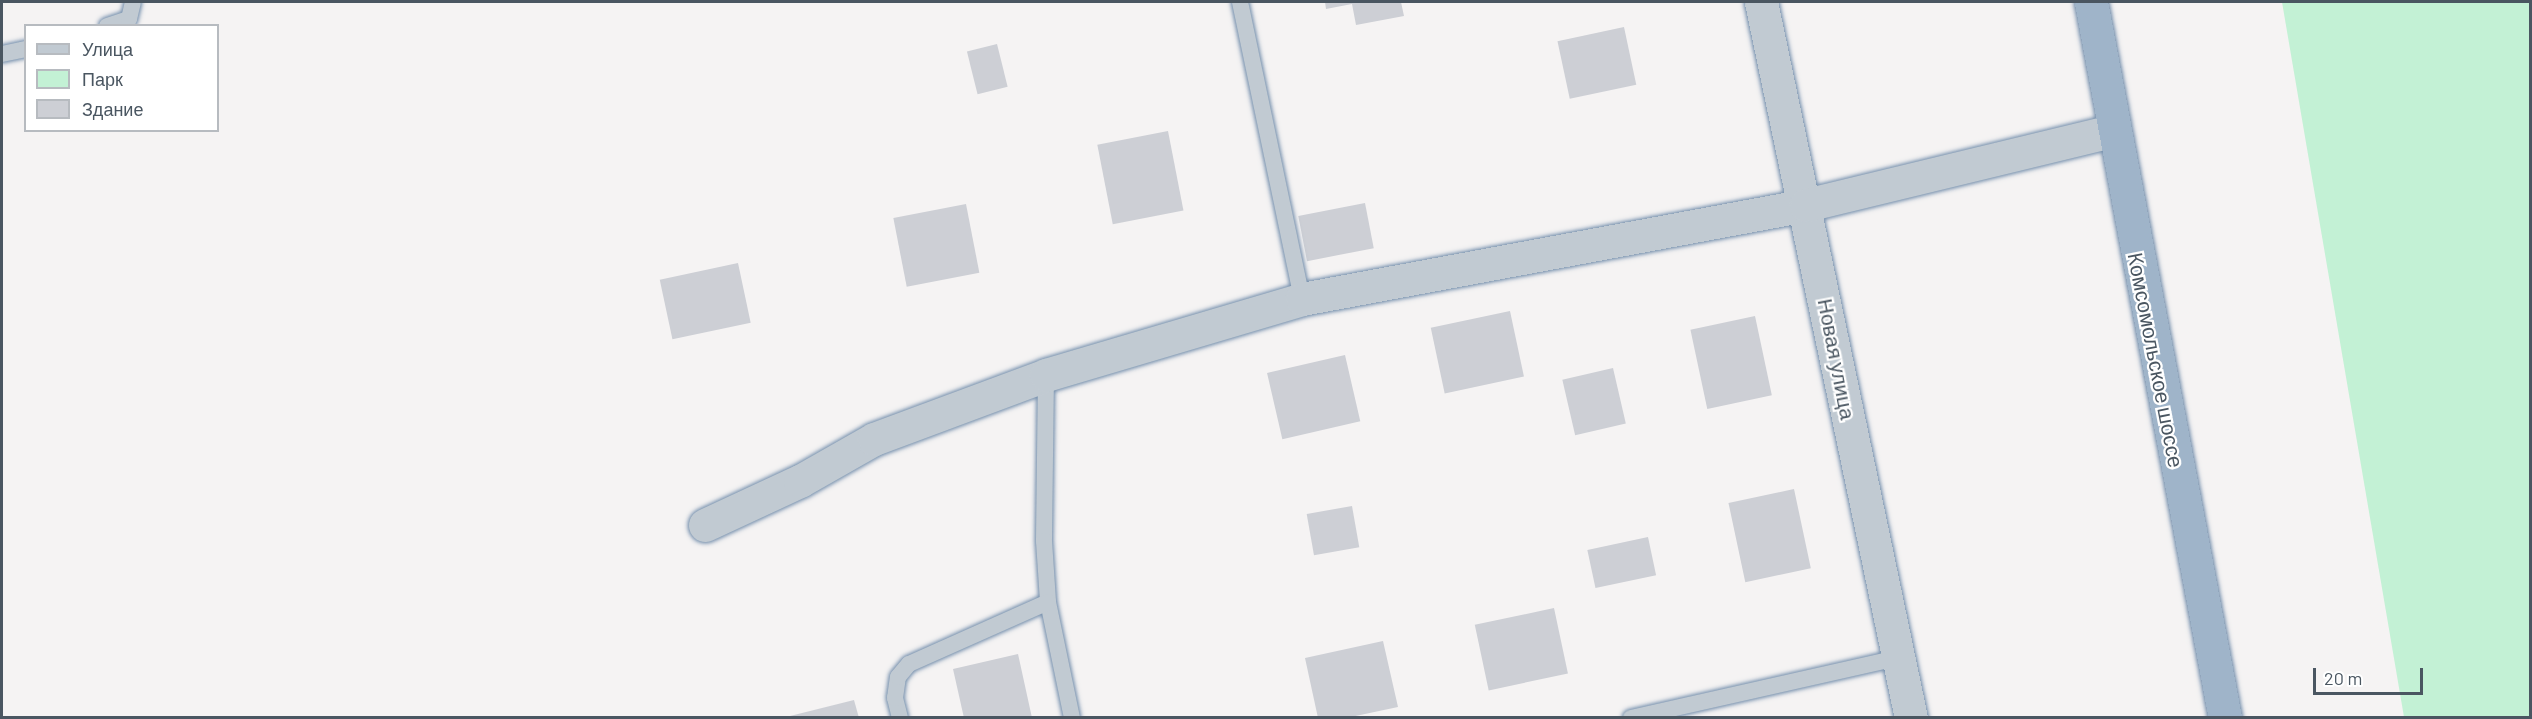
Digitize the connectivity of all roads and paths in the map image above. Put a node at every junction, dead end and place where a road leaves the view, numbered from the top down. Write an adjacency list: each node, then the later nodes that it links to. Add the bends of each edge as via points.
1 (134, 2): 5 (lane, via 129,19)
2 (1240, 2): 10 (lane)
3 (1761, 2): 9 (street, Новая улица)
4 (2091, 2): 8 (highway, Комсомольское шоссе)
5 (113, 24)
6 (24, 49): 7 (lane)
7 (2, 54)
8 (2113, 131): 9 (street); 19 (highway, Комсомольское шоссе)
9 (1806, 205): 10 (street); 14 (street, Новая улица)
10 (1302, 299): 11 (street)
11 (1046, 375): 12 (street, via 874,439 800,481); 13 (lane, via 1044,541)
12 (705, 525)
13 (1048, 602): 15 (lane, via 909,664 898,677 895,698); 16 (lane)
14 (1897, 658): 17 (lane); 18 (street, Новая улица)
15 (900, 717)
16 (1072, 717)
17 (1631, 717)
18 (1911, 717)
19 (2225, 717)

